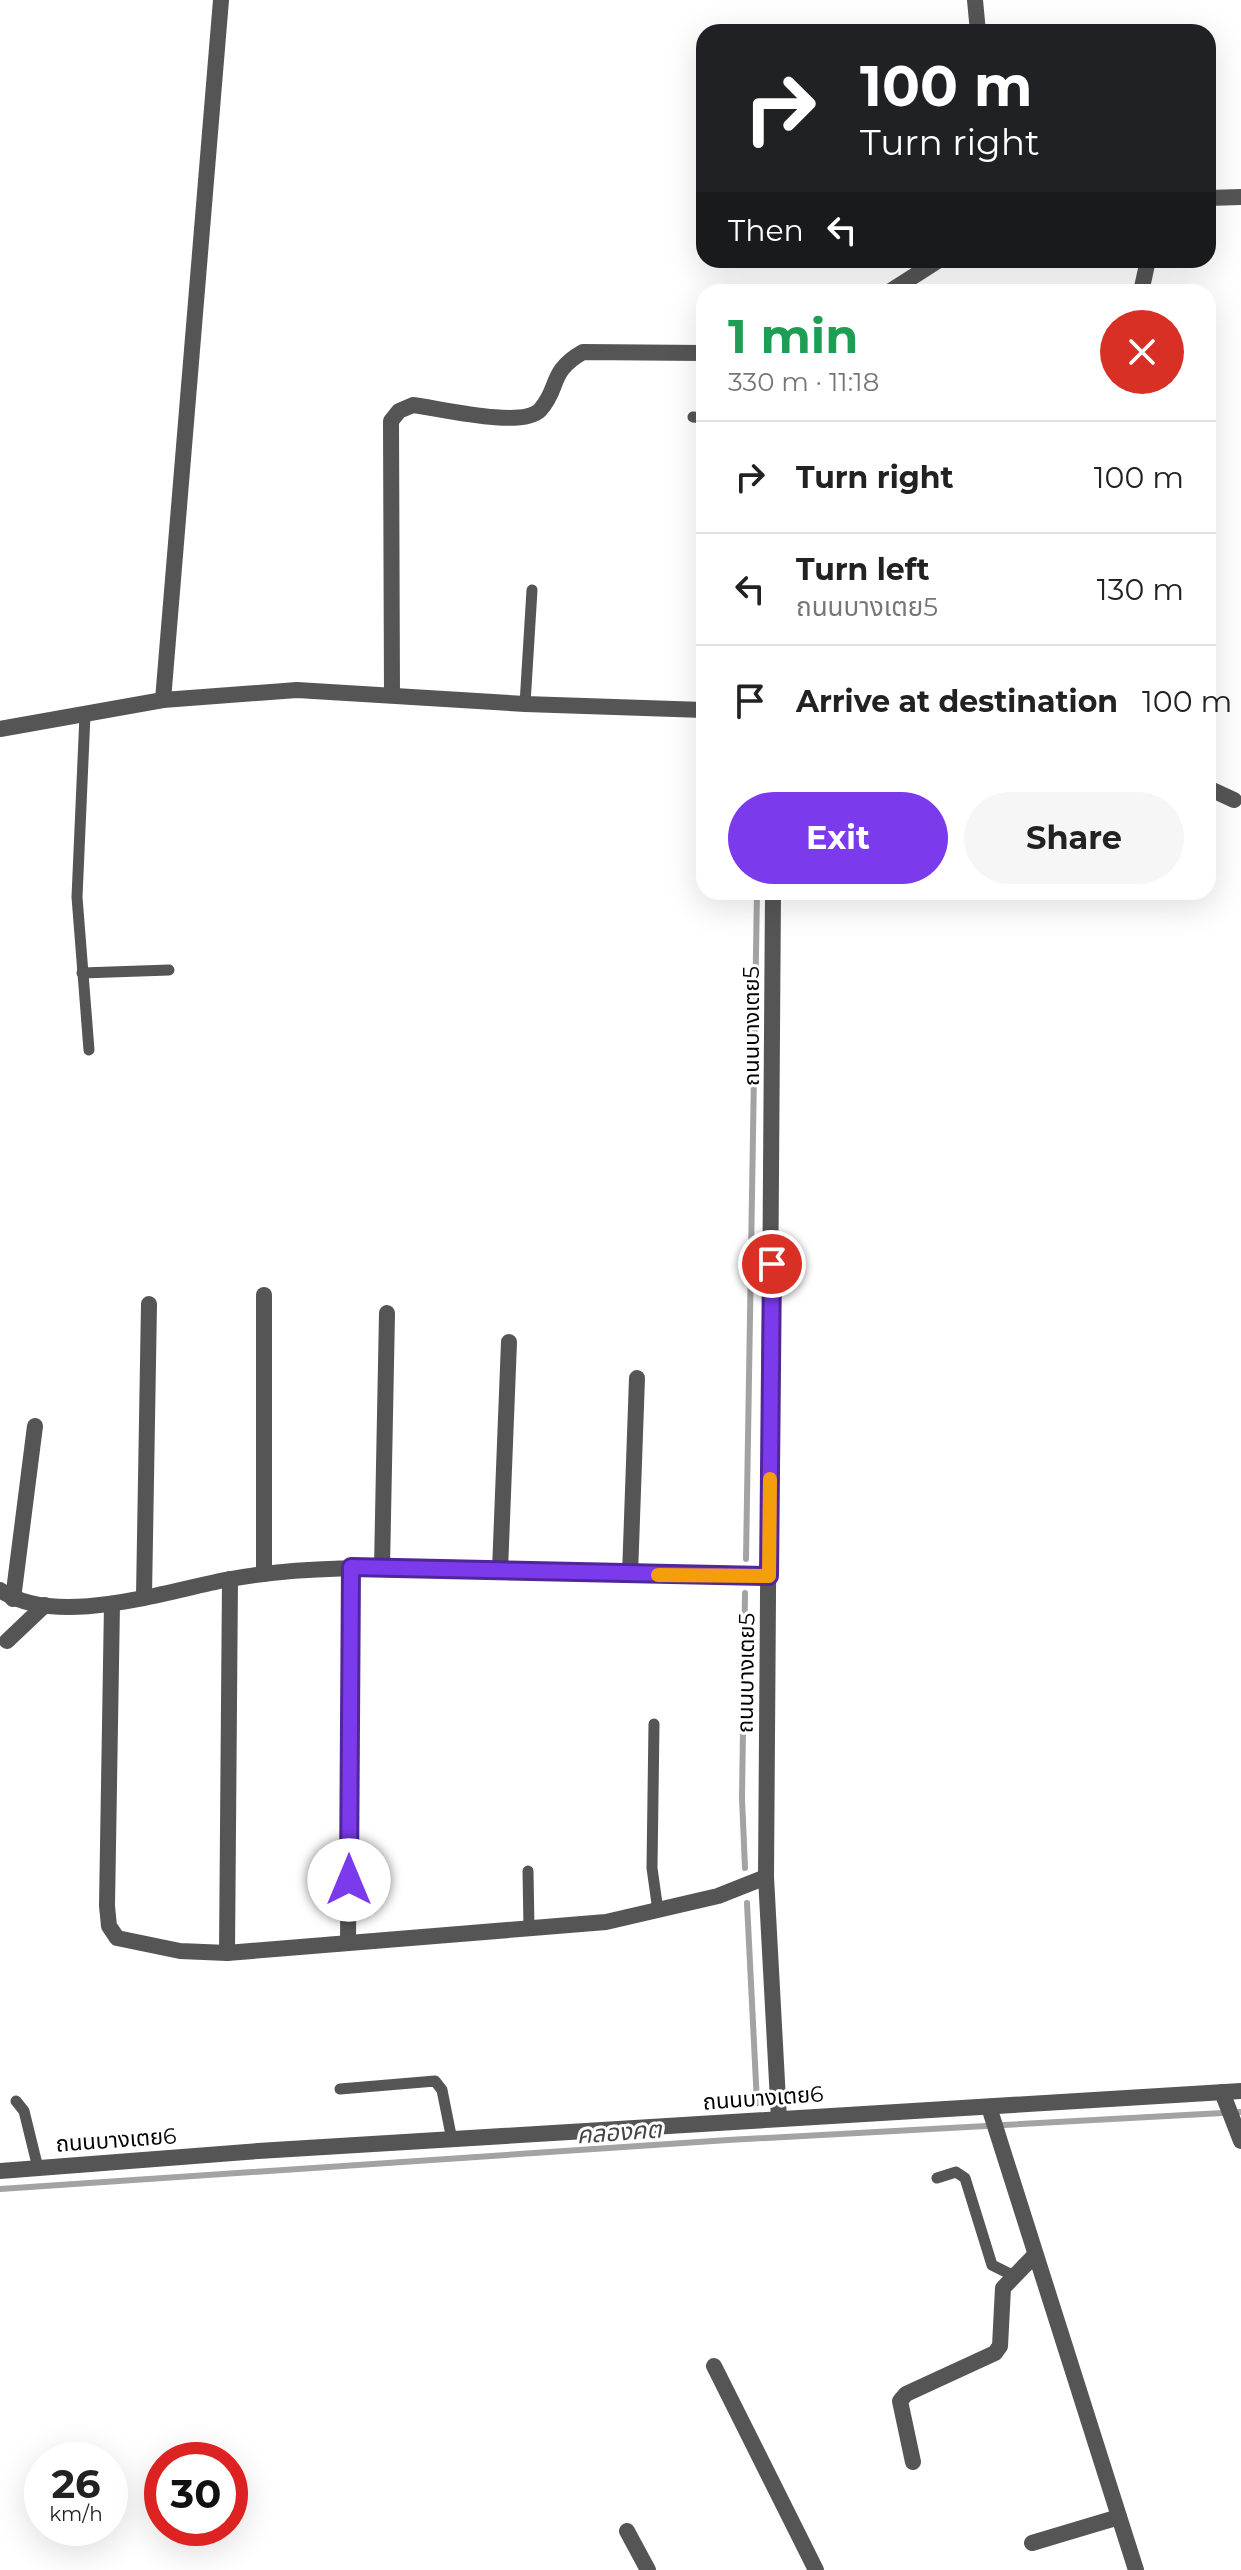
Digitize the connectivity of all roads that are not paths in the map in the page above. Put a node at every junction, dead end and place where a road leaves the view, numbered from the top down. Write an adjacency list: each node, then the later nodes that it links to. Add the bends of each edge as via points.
1 (221, 0): 11 (street)
2 (975, 0): 3 (street)
3 (977, 24)
4 (1241, 197): 5 (street)
5 (1216, 198)
6 (926, 268): 7 (street)
7 (902, 284)
8 (696, 353): 10 (street, via 583,352 567,362 540,410 521,417 413,405 399,411 391,421)
9 (532, 590): 12 (lane)
10 (392, 694): 11 (street, via 297,690); 12 (street)
11 (163, 700): 14 (street)
12 (525, 704): 13 (street)
13 (696, 710)
14 (85, 715): 15 (street); 20 (lane, via 77,897)
15 (0, 729)
16 (1216, 792): 17 (street)
17 (1234, 800)
18 (773, 900): 33 (street, ถนนบางเตย5)
19 (169, 970): 20 (lane)
20 (82, 973): 21 (lane)
21 (89, 1050)
22 (264, 1295): 31 (street)
23 (149, 1304): 36 (street)
24 (387, 1313): 29 (street)
25 (509, 1342): 30 (street)
26 (637, 1378): 32 (street)
27 (35, 1426): 35 (street)
28 (351, 1567): 29 (street); 31 (street); 45 (street)
29 (382, 1568): 30 (street)
30 (500, 1570): 32 (street)
31 (264, 1574): 34 (street)
32 (630, 1575): 33 (street)
33 (769, 1576): 42 (street, ถนนบางเตย5)
34 (230, 1579): 36 (street); 46 (street)
35 (6, 1594): 38 (street)
36 (144, 1596): 37 (street)
37 (112, 1604): 38 (street); 46 (street, via 109,1926 117,1938 180,1951)
38 (45, 1605): 39 (street)
39 (7, 1641)
40 (654, 1724): 43 (lane, via 652,1868)
41 (528, 1871): 44 (lane)
42 (766, 1877): 43 (street); 52 (street, ถนนบางเตย5)
43 (658, 1911): 44 (street)
44 (529, 1929): 45 (street)
45 (348, 1942): 46 (street)
46 (227, 1953)
47 (340, 2089): 54 (lane, via 435,2081 442,2090)
48 (1241, 2091): 49 (street, ถนนบางเตย6)
49 (1224, 2096): 51 (street, ถนนบางเตย6); 53 (street)
50 (16, 2101): 55 (lane, via 24,2111)
51 (990, 2109): 52 (street, ถนนบางเตย6); 58 (street)
52 (779, 2119): 54 (street, ถนนบางเตย6)
53 (1238, 2134)
54 (452, 2140): 55 (street, ถนนบางเตย6)
55 (38, 2168): 56 (street, ถนนบางเตย6)
56 (0, 2171)
57 (937, 2178): 59 (lane, via 956,2172 965,2178 992,2265)
58 (1034, 2256): 59 (street); 62 (street)
59 (1012, 2275): 61 (street, via 1003,2288 1000,2346 995,2353 900,2401)
60 (714, 2366): 66 (street)
61 (913, 2462)
62 (1119, 2517): 64 (street); 67 (street)
63 (627, 2531): 65 (street)
64 (1032, 2543)
65 (648, 2570)
66 (816, 2570)
67 (1136, 2570)

